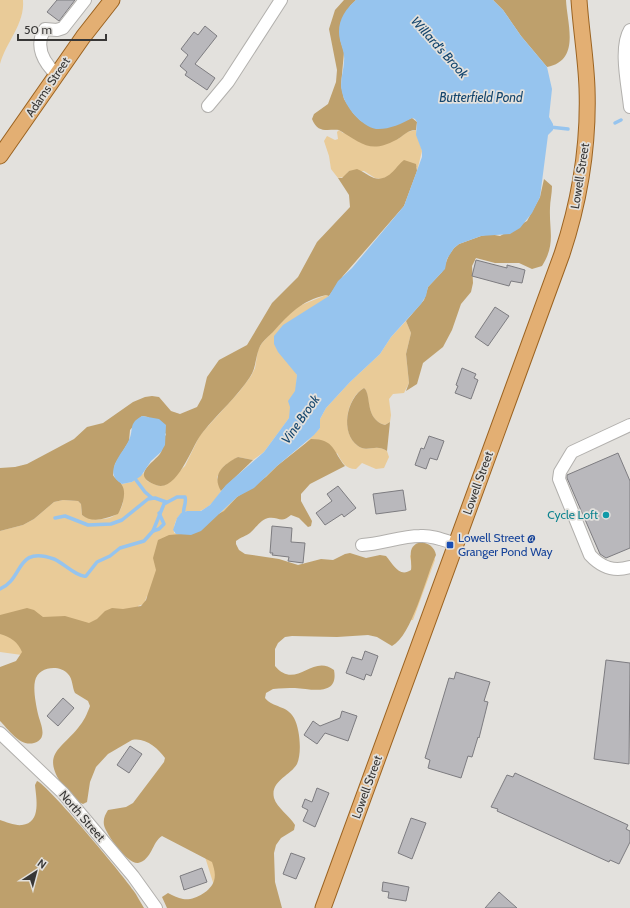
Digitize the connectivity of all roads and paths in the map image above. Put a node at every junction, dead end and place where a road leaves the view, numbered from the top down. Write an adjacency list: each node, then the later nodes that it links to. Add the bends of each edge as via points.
1 (85, 0): 6 (street, via 63,28 45,29 41,36 40,44 44,58)
2 (112, 0): 6 (main road, Adams Street)
3 (281, 0): 7 (street, via 228,82)
4 (579, 0): 11 (main road, Lowell Street, via 587,112 585,160 573,218)
5 (629, 31): 8 (street, via 625,53)
6 (57, 75): 9 (main road, Adams Street)
7 (208, 106)
8 (630, 107)
9 (0, 156)
10 (630, 426): 13 (street, via 572,452 560,472 559,479 590,555 607,568 617,570)
11 (456, 544): 12 (street, via 420,536); 16 (main road, Lowell Street)
12 (362, 545)
13 (630, 567)
14 (0, 733): 15 (street, North Street, via 63,793 133,876)
15 (156, 908)
16 (323, 908)

